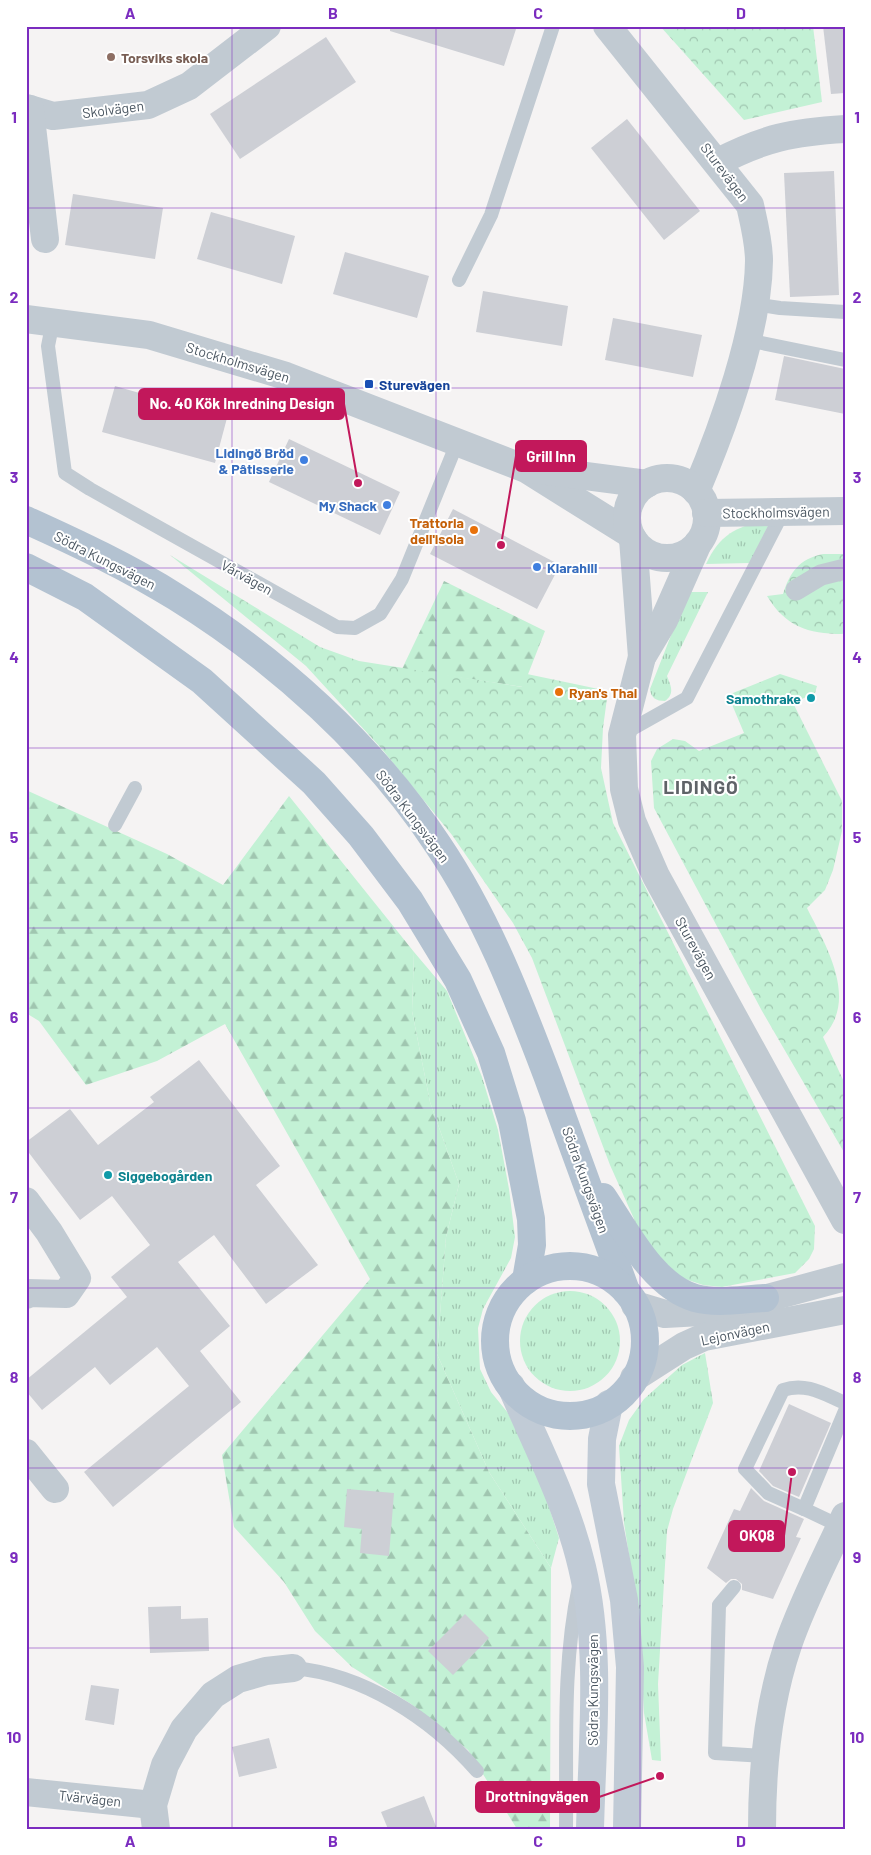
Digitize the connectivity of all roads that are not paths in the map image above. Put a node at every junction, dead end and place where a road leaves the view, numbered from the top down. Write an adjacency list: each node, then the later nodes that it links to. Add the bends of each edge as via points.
1 (266, 26): 4 (street, Skolvägen, via 189,86 148,105 53,116)
2 (553, 26): 8 (lane, via 490,215)
3 (607, 26): 6 (street, Sturevägen)
4 (28, 108): 7 (street)
5 (845, 129): 6 (street, via 803,131 749,146)
6 (718, 162): 9 (street, Sturevägen, via 750,205 759,259)
7 (45, 238)
8 (459, 280)
9 (754, 304): 10 (lane); 13 (street, Sturevägen)
10 (845, 312)
11 (26, 318): 12 (street, Stockholmsvägen)
12 (50, 334): 15 (street, Stockholmsvägen, via 149,335 286,376); 15 (lane, Vårvägen, via 65,473 337,627 355,628 380,614 402,579)
13 (747, 340): 14 (lane); 18 (street, Sturevägen)
14 (845, 360)
15 (457, 443): 16 (street, Stockholmsvägen)
16 (526, 469): 17 (street, Stockholmsvägen); 22 (street, Stockholmsvägen)
17 (647, 484): 18 (street, Stockholmsvägen, via 663,479 680,481); 22 (street, via 630,503 627,514)
18 (701, 502): 19 (street, Stockholmsvägen); 23 (street, Stockholmsvägen, via 706,524)
19 (784, 510): 20 (street, Stockholmsvägen); 28 (lane, via 687,698)
20 (845, 510)
21 (26, 520): 31 (main road, Södra Kungsvägen, via 100,554 177,598 255,653 331,717 392,784 438,845 480,917 514,988)
22 (632, 536): 23 (street, Stockholmsvägen, via 643,550 666,558 680,556); 27 (street, Sturevägen)
23 (698, 543): 27 (street, Sturevägen, via 664,620)
24 (26, 567): 35 (main road, via 85,597 202,681 314,783 410,901 458,980 491,1053 512,1121 531,1219 532,1245)
25 (845, 569): 26 (street, via 821,575)
26 (796, 590)
27 (642, 657): 28 (street, Sturevägen)
28 (622, 735): 33 (street, Sturevägen, via 624,789 632,821 656,876)
29 (134, 788): 30 (lane)
30 (115, 824)
31 (579, 1160): 37 (main road, Södra Kungsvägen); 38 (main road, via 634,1244 662,1280 697,1298)
32 (26, 1201): 36 (street, via 77,1278 66,1294)
33 (845, 1220)
34 (845, 1277): 38 (street, Lejonvägen)
35 (526, 1280): 37 (main road, Södra Kungsvägen, via 549,1269 575,1266 600,1272); 41 (main road, Södra Kungsvägen, via 504,1305 496,1330 496,1356)
36 (26, 1295)
37 (630, 1298): 38 (street, Lejonvägen, via 666,1314 684,1315 719,1311); 40 (main road, Södra Kungsvägen, via 641,1320 644,1337 643,1355)
38 (765, 1298)
39 (845, 1310): 40 (street, Lejonvägen, via 704,1337)
40 (634, 1378): 43 (main road, Södra Kungsvägen)
41 (511, 1386): 43 (main road, Södra Kungsvägen, via 530,1404 560,1415 586,1414); 49 (main road, Södra Kungsvägen, via 565,1506)
42 (845, 1403): 47 (lane, via 813,1388 794,1386 783,1390 745,1469 768,1493)
43 (609, 1404): 58 (main road, via 602,1439 601,1484 624,1600 630,1667)
44 (845, 1411): 47 (lane)
45 (26, 1453): 46 (street)
46 (55, 1489)
47 (804, 1509): 48 (lane)
48 (842, 1521): 52 (street, via 788,1644 772,1707)
49 (583, 1568): 56 (lane, via 567,1668); 57 (main road, Södra Kungsvägen, via 594,1644)
50 (734, 1587): 52 (lane, via 719,1605 715,1753)
51 (293, 1668): 53 (lane, via 340,1676 382,1696 435,1731); 55 (street, via 238,1679 213,1696 184,1729 165,1764)
52 (765, 1756): 59 (street)
53 (476, 1771)
54 (26, 1792): 55 (street, Tvärvägen)
55 (154, 1817)
56 (566, 1829)
57 (590, 1829)
58 (627, 1829)
59 (762, 1829)

